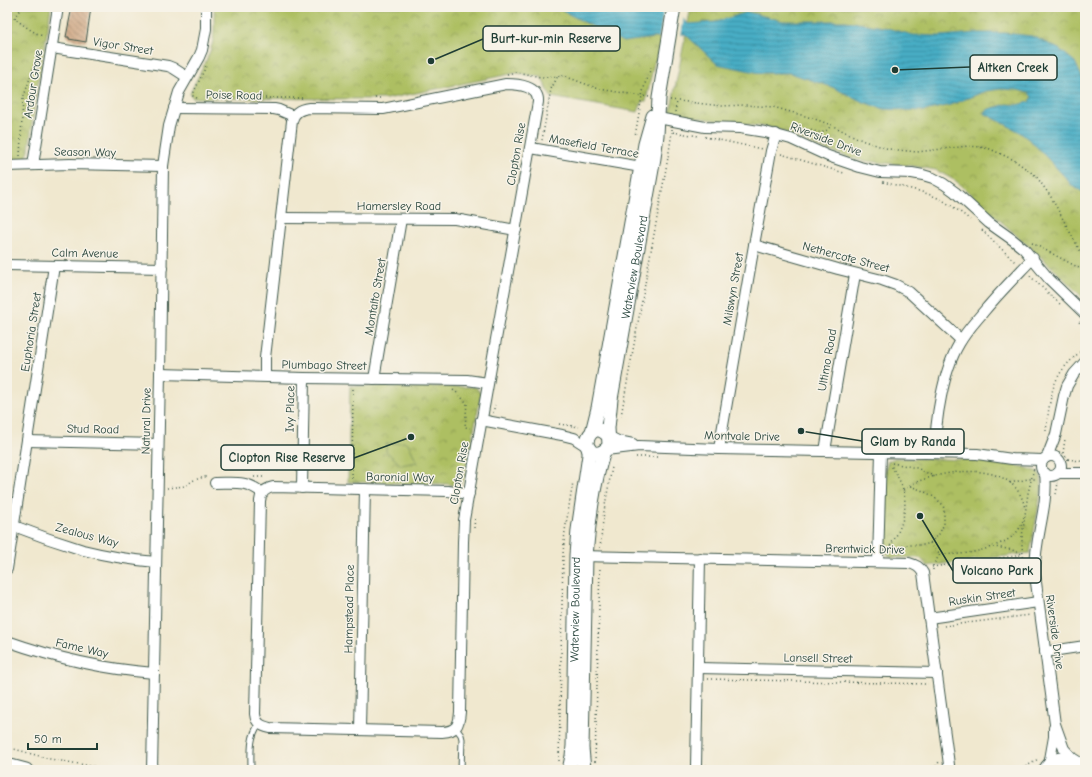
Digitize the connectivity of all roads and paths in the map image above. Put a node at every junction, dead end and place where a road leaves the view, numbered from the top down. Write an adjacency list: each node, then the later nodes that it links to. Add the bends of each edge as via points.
1 (22, 7): 6 (path)
2 (58, 7): 7 (street, Ardour Grove)
3 (206, 7): 14 (street, via 206,29 202,50)
4 (674, 7): 23 (street, Waterview Boulevard)
5 (7, 13): 6 (path)
6 (14, 18): 7 (path, via 34,33)
7 (48, 36): 8 (path); 9 (street, Ardour Grove)
8 (43, 40)
9 (47, 46): 14 (street, Vigor Street, via 168,66); 34 (street, Ardour Grove); 34 (path, via 26,89 22,104 20,156)
10 (209, 60): 15 (path)
11 (654, 63): 17 (path)
12 (503, 75): 13 (path, via 516,72)
13 (558, 76): 17 (path, via 572,78 599,89); 32 (path, via 551,89)
14 (187, 77): 25 (street, Natural Drive)
15 (193, 94): 16 (path); 18 (path)
16 (189, 95)
17 (642, 96): 23 (path)
18 (198, 98)
19 (221, 98): 20 (path)
20 (311, 98)
21 (372, 98): 22 (path)
22 (387, 98)
23 (660, 98): 24 (path); 27 (street, Waterview Boulevard)
24 (678, 102): 28 (path); 29 (path, via 773,107)
25 (174, 108): 26 (street, Poise Road, via 274,109); 36 (street, Natural Drive)
26 (293, 116): 32 (street, Clopton Rise, via 303,109 383,109 513,84 529,88 538,96); 40 (street)
27 (655, 118): 28 (street, Riverside Drive); 37 (street, Waterview Boulevard, via 645,144)
28 (674, 121): 30 (path); 31 (street, Riverside Drive, via 705,127 752,129)
29 (831, 125): 31 (path, via 828,130 820,133 800,129); 48 (path, via 864,142 889,149 917,152 958,146 980,147 1014,160 1043,184)
30 (672, 132): 33 (path); 70 (path)
31 (780, 136): 33 (street, Milswyn Street); 46 (street, Riverside Drive, via 860,167 933,178 955,192 989,223)
32 (536, 149): 37 (street, Masefield Terrace); 44 (street, Clopton Rise)
33 (771, 151): 38 (path); 45 (street, Milswyn Street)
34 (34, 160): 35 (street, Season Way); 36 (street, Season Way)
35 (7, 166)
36 (163, 166): 51 (street, Natural Drive)
37 (647, 168): 55 (street, Waterview Boulevard)
38 (848, 174)
39 (878, 181): 42 (path, via 922,192 941,200)
40 (281, 218): 41 (street, Hamersley Road); 63 (street)
41 (401, 219): 44 (street, Hamersley Road, via 455,219); 66 (street, Montalto Street)
42 (972, 222)
43 (978, 227): 52 (path)
44 (516, 230): 67 (street, Clopton Rise)
45 (754, 245): 54 (street, Nethercote Street); 79 (street, Milswyn Street)
46 (1024, 249): 47 (street, Riverside Drive); 53 (path, via 1034,244)
47 (1033, 258): 52 (street); 57 (street, Riverside Drive, via 1049,279)
48 (1085, 260)
49 (7, 265): 50 (street, Calm Avenue)
50 (54, 266): 51 (street, Calm Avenue); 75 (street, Euphoria Street)
51 (162, 268): 62 (street, Natural Drive)
52 (1023, 269): 56 (path); 60 (street)
53 (1085, 271)
54 (855, 274): 60 (street, Nethercote Street, via 882,280 909,292); 81 (street, Ultimo Road)
55 (624, 296): 72 (street, Waterview Boulevard); 74 (street, Waterview Boulevard)
56 (1063, 307)
57 (1085, 314)
58 (1074, 318): 59 (path)
59 (1085, 328)
60 (961, 340): 83 (street, via 948,369 942,391)
61 (1085, 362): 86 (street, Riverside Drive, via 1067,386)
62 (160, 374): 63 (street, Plumbago Street); 76 (street, Natural Drive)
63 (265, 376): 64 (street, Plumbago Street)
64 (304, 378): 65 (street, Plumbago Street); 93 (street, Ivy Place)
65 (353, 378): 66 (street, Plumbago Street); 88 (path)
66 (374, 379): 67 (street, Plumbago Street, via 467,380)
67 (488, 383): 71 (street, Clopton Rise)
68 (454, 390): 71 (path, via 467,403 465,427)
69 (495, 405): 71 (path)
70 (620, 421)
71 (484, 424): 73 (street); 97 (street, Clopton Rise)
72 (591, 433): 73 (street); 74 (street, via 600,430); 78 (street, via 586,440)
73 (562, 435): 78 (street, via 574,438)
74 (608, 436): 77 (street, Montvale Drive); 80 (street, via 609,445)
75 (27, 441): 76 (street, Stud Road); 101 (street, Euphoria Street)
76 (158, 444): 110 (street, Natural Drive)
77 (639, 446): 79 (street, Montvale Drive); 80 (street, Montvale Drive)
78 (588, 447): 80 (street, via 596,453); 107 (street, Waterview Boulevard, via 578,530)
79 (719, 448): 81 (street, Montvale Drive)
80 (605, 451): 107 (street, Waterview Boulevard, via 596,479)
81 (825, 451): 82 (street, Montvale Drive)
82 (881, 452): 83 (street, Montvale Drive); 111 (street)
83 (935, 453): 86 (street, Montvale Drive, via 977,454)
84 (889, 462): 95 (path)
85 (612, 467): 108 (path, via 604,510)
86 (1051, 468): 87 (street, Montvale Drive); 87 (path); 89 (path); 89 (path); 98 (street, Riverside Drive); 98 (path, via 1058,483)
87 (1084, 469)
88 (352, 478)
89 (1032, 478): 91 (path); 99 (path)
90 (215, 483): 96 (street, via 249,484)
91 (1010, 483): 92 (path, via 982,471 947,474); 99 (path, via 1022,498)
92 (910, 486): 95 (path); 103 (path, via 931,495 944,509 944,524)
93 (302, 488): 94 (street, Baronial Way); 96 (street, Baronial Way, via 273,487)
94 (365, 489): 97 (street, Baronial Way); 131 (street, Hampstead Place)
95 (903, 490): 103 (path, via 905,507 901,526 886,552 904,544)
96 (262, 493): 128 (street, via 255,706 255,717)
97 (469, 494): 130 (street, Clopton Rise, via 463,542 460,712)
98 (1050, 498): 113 (street, Riverside Drive, via 1034,560)
99 (1026, 512): 104 (path, via 1013,536); 106 (path, via 1022,537)
100 (475, 513): 102 (path)
101 (14, 526): 110 (street, Zealous Way, via 83,550); 112 (street, Euphoria Street)
102 (474, 528)
103 (930, 543): 105 (path)
104 (992, 546): 105 (path, via 958,555); 106 (path, via 1018,551)
105 (941, 553): 106 (path, via 932,567)
106 (1023, 555)
107 (581, 556): 108 (street, Brentwick Drive); 125 (street, Waterview Boulevard)
108 (600, 556): 109 (street, Brentwick Drive); 137 (path)
109 (700, 558): 111 (street, Brentwick Drive); 120 (street)
110 (156, 562): 121 (street, Natural Drive)
111 (878, 562): 115 (street, Brentwick Drive, via 909,563 919,566 923,573)
112 (7, 569)
113 (1038, 602): 115 (street, Ruskin Street); 119 (street, Riverside Drive)
114 (1030, 615): 116 (path)
115 (929, 618): 123 (street, Brentwick Drive)
116 (940, 627)
117 (7, 641): 121 (street, Fame Way, via 80,663)
118 (1085, 646): 119 (street)
119 (1045, 652): 129 (street, Riverside Drive)
120 (698, 668): 122 (street, Lansell Street); 145 (street)
121 (154, 673): 141 (street, Natural Drive)
122 (926, 673): 123 (street, Lansell Street); 126 (path)
123 (937, 673): 147 (street, Brentwick Drive)
124 (708, 679): 126 (path)
125 (579, 681): 137 (street, Waterview Boulevard, via 582,748); 144 (street, Waterview Boulevard)
126 (928, 684): 127 (path)
127 (928, 688)
128 (259, 724): 131 (street, via 270,728); 142 (lane, via 254,730 252,740)
129 (1055, 724): 134 (street, Riverside Drive, via 1054,737); 136 (street, Riverside Drive, via 1064,749)
130 (455, 727): 131 (street, via 442,732); 143 (lane, via 462,739)
131 (360, 730)
132 (7, 747): 140 (path, via 50,759)
133 (939, 763): 146 (path, via 935,768)
134 (1044, 764): 136 (street, via 1069,759); 138 (path, via 1034,762)
135 (7, 765): 139 (street)
136 (1081, 767)
137 (590, 769)
138 (1025, 769): 148 (path)
139 (26, 770)
140 (114, 770)
141 (152, 770)
142 (250, 770)
143 (461, 770)
144 (569, 770)
145 (697, 770)
146 (913, 770)
147 (948, 770)
148 (1020, 770)

